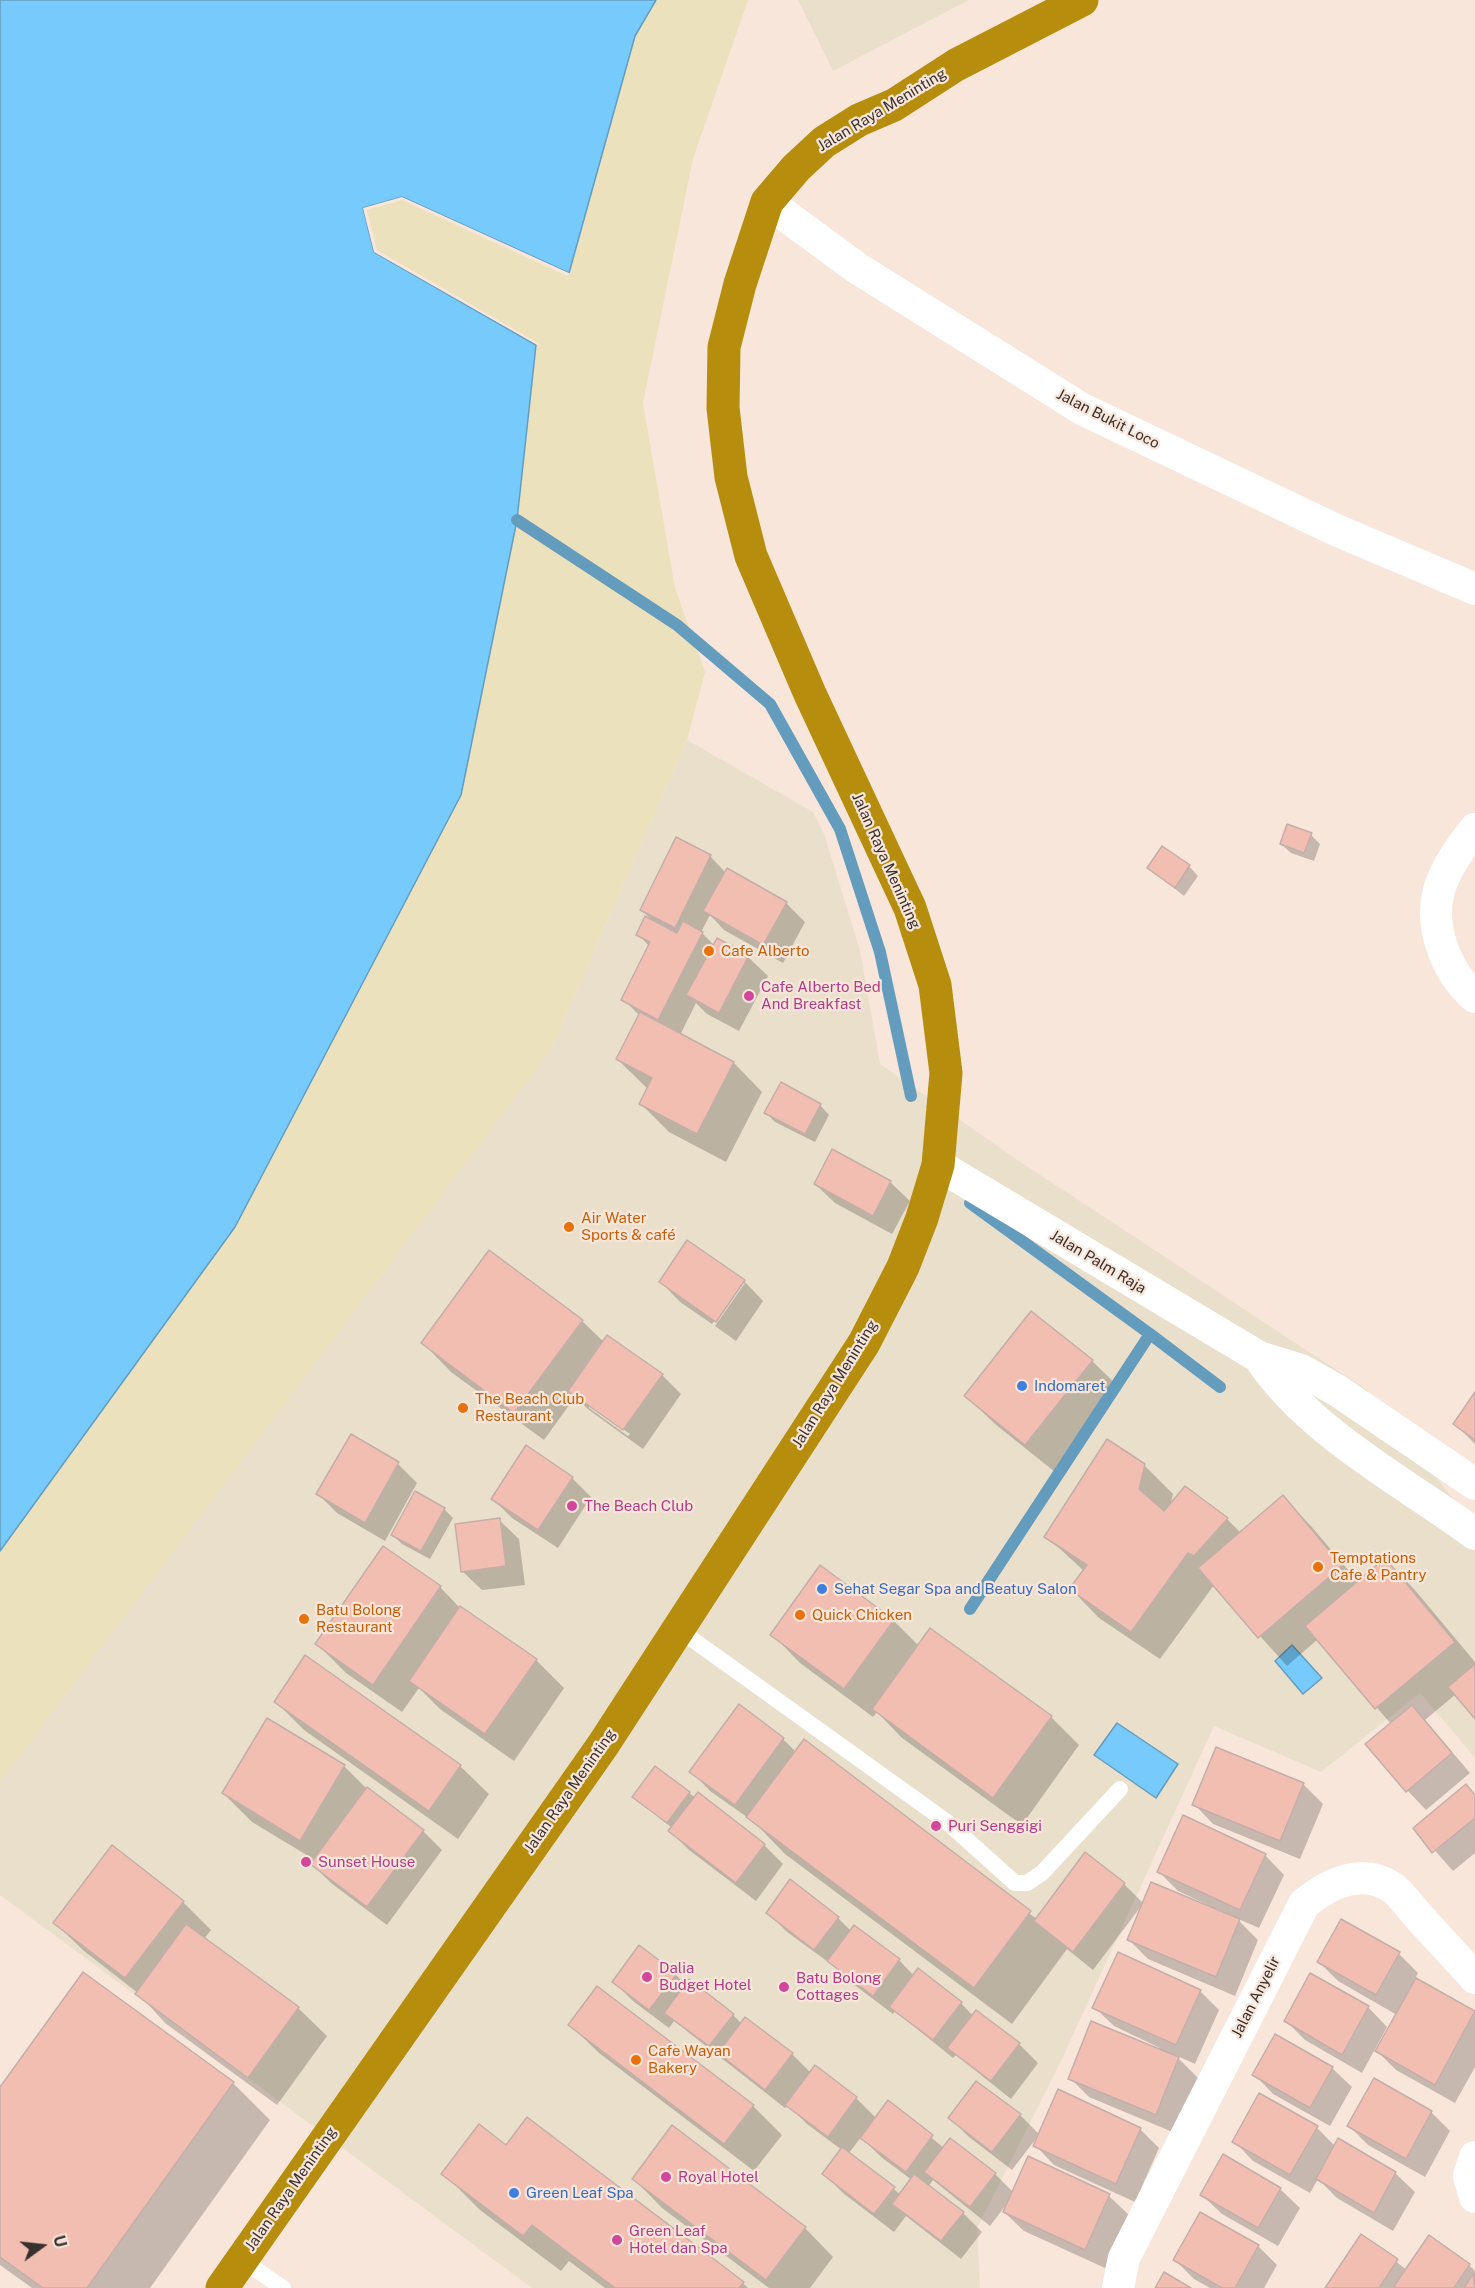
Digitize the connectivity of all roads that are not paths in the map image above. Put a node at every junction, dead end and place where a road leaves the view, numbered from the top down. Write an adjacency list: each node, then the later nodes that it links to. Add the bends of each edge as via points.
1 (1082, 0): 2 (highway, Jalan Raya Meninting, via 956,65 894,105 859,120 824,142)
2 (768, 202): 3 (street, Jalan Bukit Loco, via 857,268 1082,409 1336,530); 6 (highway, Jalan Raya Meninting, via 724,347 723,408 731,477 751,556 810,694 910,908 934,986 946,1073)
3 (1475, 590)
4 (1475, 829): 5 (street, via 1441,884 1437,905 1437,930 1443,951 1454,973)
5 (1471, 993)
6 (938, 1165): 7 (street, Jalan Palm Raja); 10 (highway, Jalan Raya Meninting, via 903,1268 864,1343)
7 (1259, 1357): 8 (street, Jalan Palm Raja, via 1301,1371 1338,1391); 9 (street, Jalan Palm Raja, via 1290,1399)
8 (1475, 1484)
9 (1475, 1534)
10 (678, 1629): 11 (lane, via 947,1822 1016,1883 1028,1883 1042,1873); 15 (highway, Jalan Raya Meninting, via 603,1745)
11 (1120, 1789)
12 (1475, 1978): 18 (street, Jalan Anyelir, via 1393,1889 1373,1878 1338,1882 1304,1904 1124,2258)
13 (1475, 2157): 14 (street, via 1468,2176)
14 (1475, 2197)
15 (242, 2260): 16 (highway, Jalan Raya Meninting); 17 (lane)
16 (222, 2288)
17 (283, 2288)
18 (1118, 2288)

